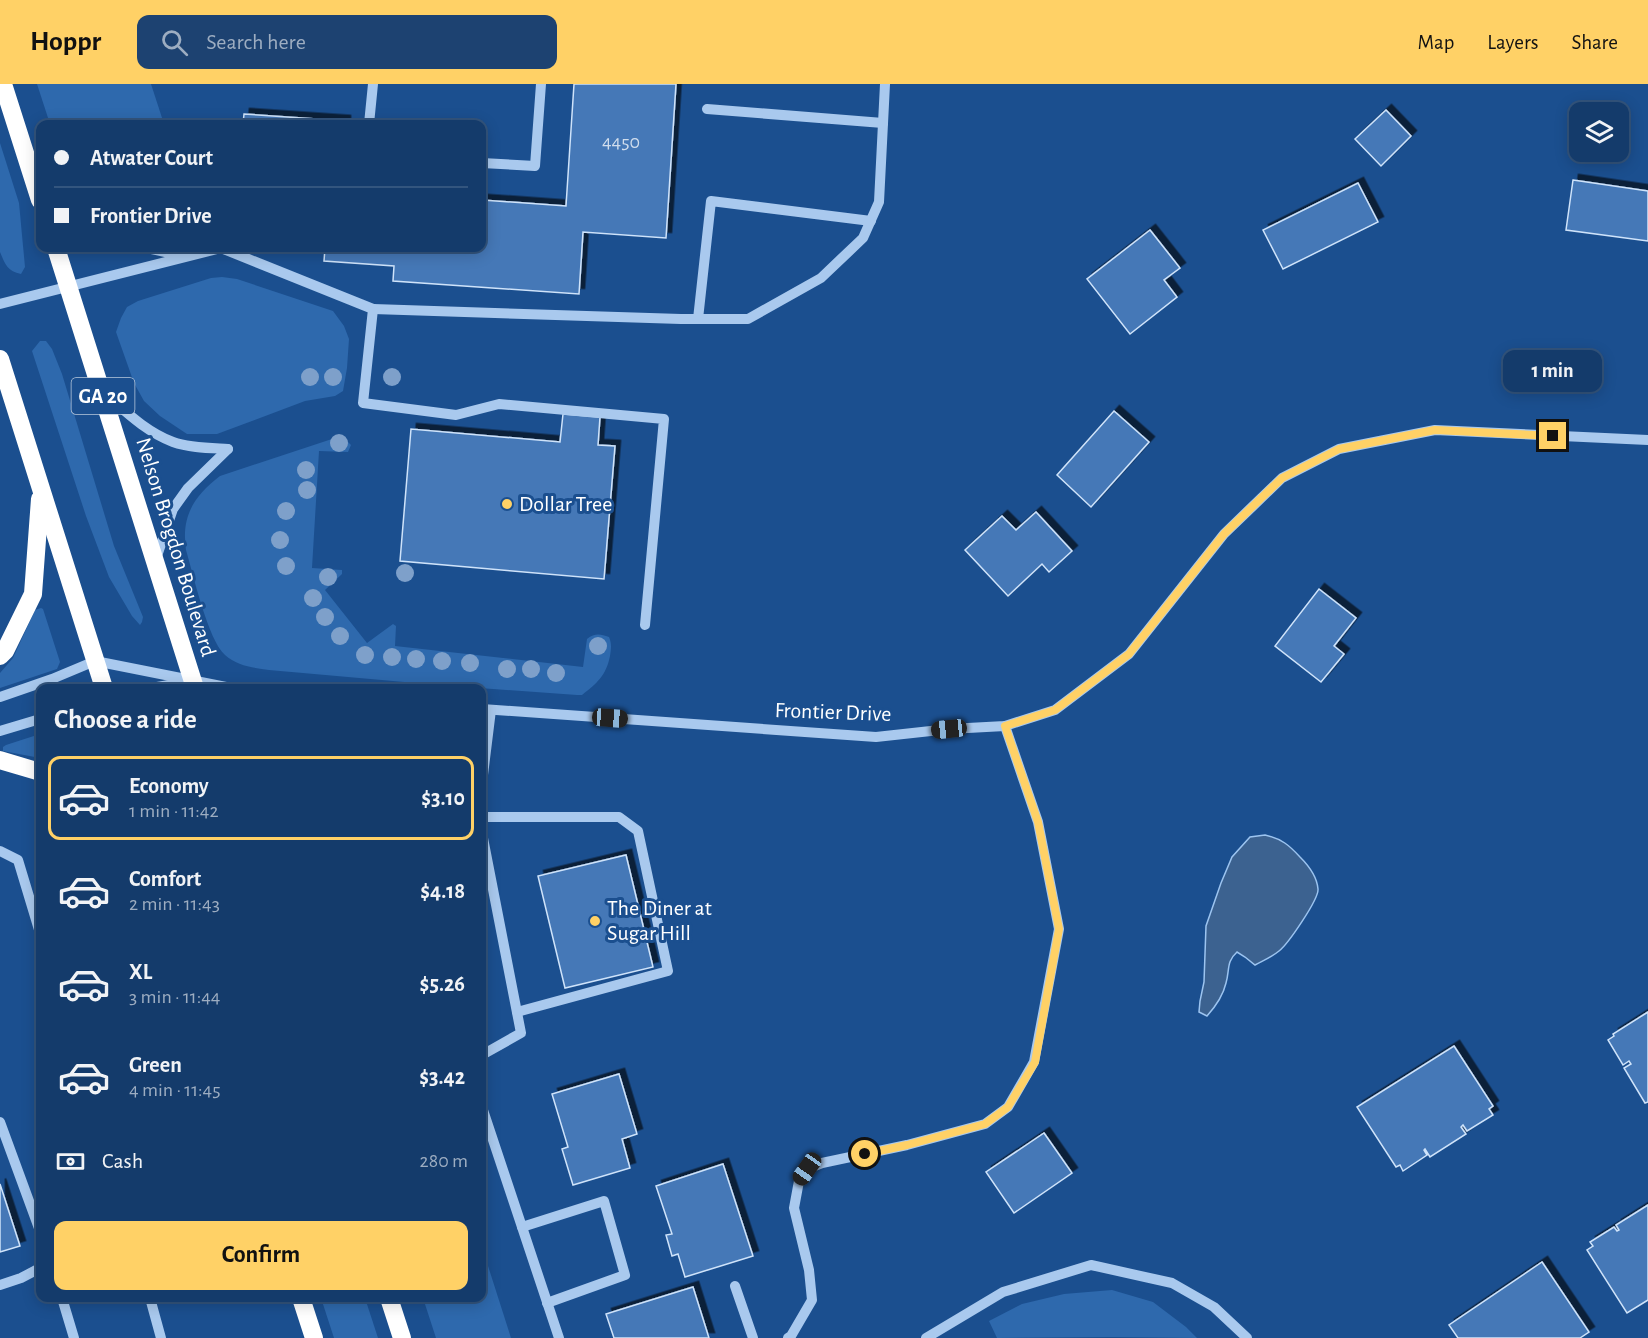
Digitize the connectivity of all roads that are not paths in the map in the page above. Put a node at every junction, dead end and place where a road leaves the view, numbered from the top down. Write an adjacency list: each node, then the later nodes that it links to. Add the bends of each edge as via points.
1 (3, 84): 9 (highway)
2 (373, 84): 6 (street)
3 (541, 84): 8 (street, via 535,166)
4 (885, 84): 7 (street)
5 (707, 109): 7 (street)
6 (369, 120)
7 (883, 123): 10 (street, via 879,202)
8 (486, 163)
9 (36, 182)
10 (871, 221): 19 (street, via 863,238 821,278 748,319); 19 (street, via 711,201)
11 (57, 252): 16 (highway, Nelson Brogdon Boulevard / GA 20)
12 (167, 252): 15 (street)
13 (204, 252): 15 (street)
14 (231, 252): 18 (street)
15 (187, 256): 16 (street)
16 (68, 286): 17 (street); 21 (highway, Nelson Brogdon Boulevard / GA 20)
17 (0, 304)
18 (373, 309): 19 (street); 26 (street, via 363,403 456,415 499,404 664,419)
19 (698, 319)
20 (0, 359): 22 (highway)
21 (102, 391): 25 (highway, Nelson Brogdon Boulevard / GA 20); 25 (street, via 137,421 173,442 228,449 188,488 173,509)
22 (5, 392): 24 (highway)
23 (1648, 440): 36 (street, Frontier Drive, via 1435,430 1339,449 1282,478 1224,534 1129,654 1055,710)
24 (41, 488): 27 (highway, via 33,594); 28 (highway)
25 (154, 562): 31 (highway, Nelson Brogdon Boulevard / GA 20)
26 (645, 625)
27 (0, 656)
28 (95, 661): 29 (street); 30 (highway); 31 (street)
29 (38, 684)
30 (103, 684)
31 (194, 684)
32 (36, 685): 33 (street)
33 (0, 697)
34 (486, 709): 36 (street, Frontier Drive, via 876,737)
35 (36, 720): 37 (street)
36 (1005, 726): 65 (street, via 1038,822 1059,929 1035,1062 1008,1107 985,1124 807,1169 799,1181 794,1208 812,1300)
37 (0, 731)
38 (0, 760): 39 (highway)
39 (36, 771)
40 (486, 817): 44 (street, via 619,817 638,831 668,971)
41 (0, 851): 43 (street, via 18,860)
42 (486, 853): 44 (street)
43 (36, 920)
44 (517, 1012): 45 (street, via 521,1033)
45 (486, 1053)
46 (486, 1119): 49 (street)
47 (0, 1122): 48 (street)
48 (36, 1220)
49 (522, 1227): 58 (street); 58 (street, via 604,1201 625,1275)
50 (36, 1270): 51 (street)
51 (0, 1285)
52 (735, 1286): 64 (street)
53 (63, 1302): 60 (street)
54 (151, 1302): 61 (street)
55 (291, 1302): 59 (highway)
56 (302, 1302): 59 (highway)
57 (390, 1302): 62 (highway)
58 (547, 1303): 63 (street)
59 (312, 1330)
60 (74, 1338)
61 (161, 1338)
62 (402, 1338)
63 (559, 1338)
64 (753, 1338)
65 (788, 1338)
66 (926, 1338): 67 (street, via 1003,1292 1091,1265 1172,1283 1214,1307)
67 (1247, 1338)

